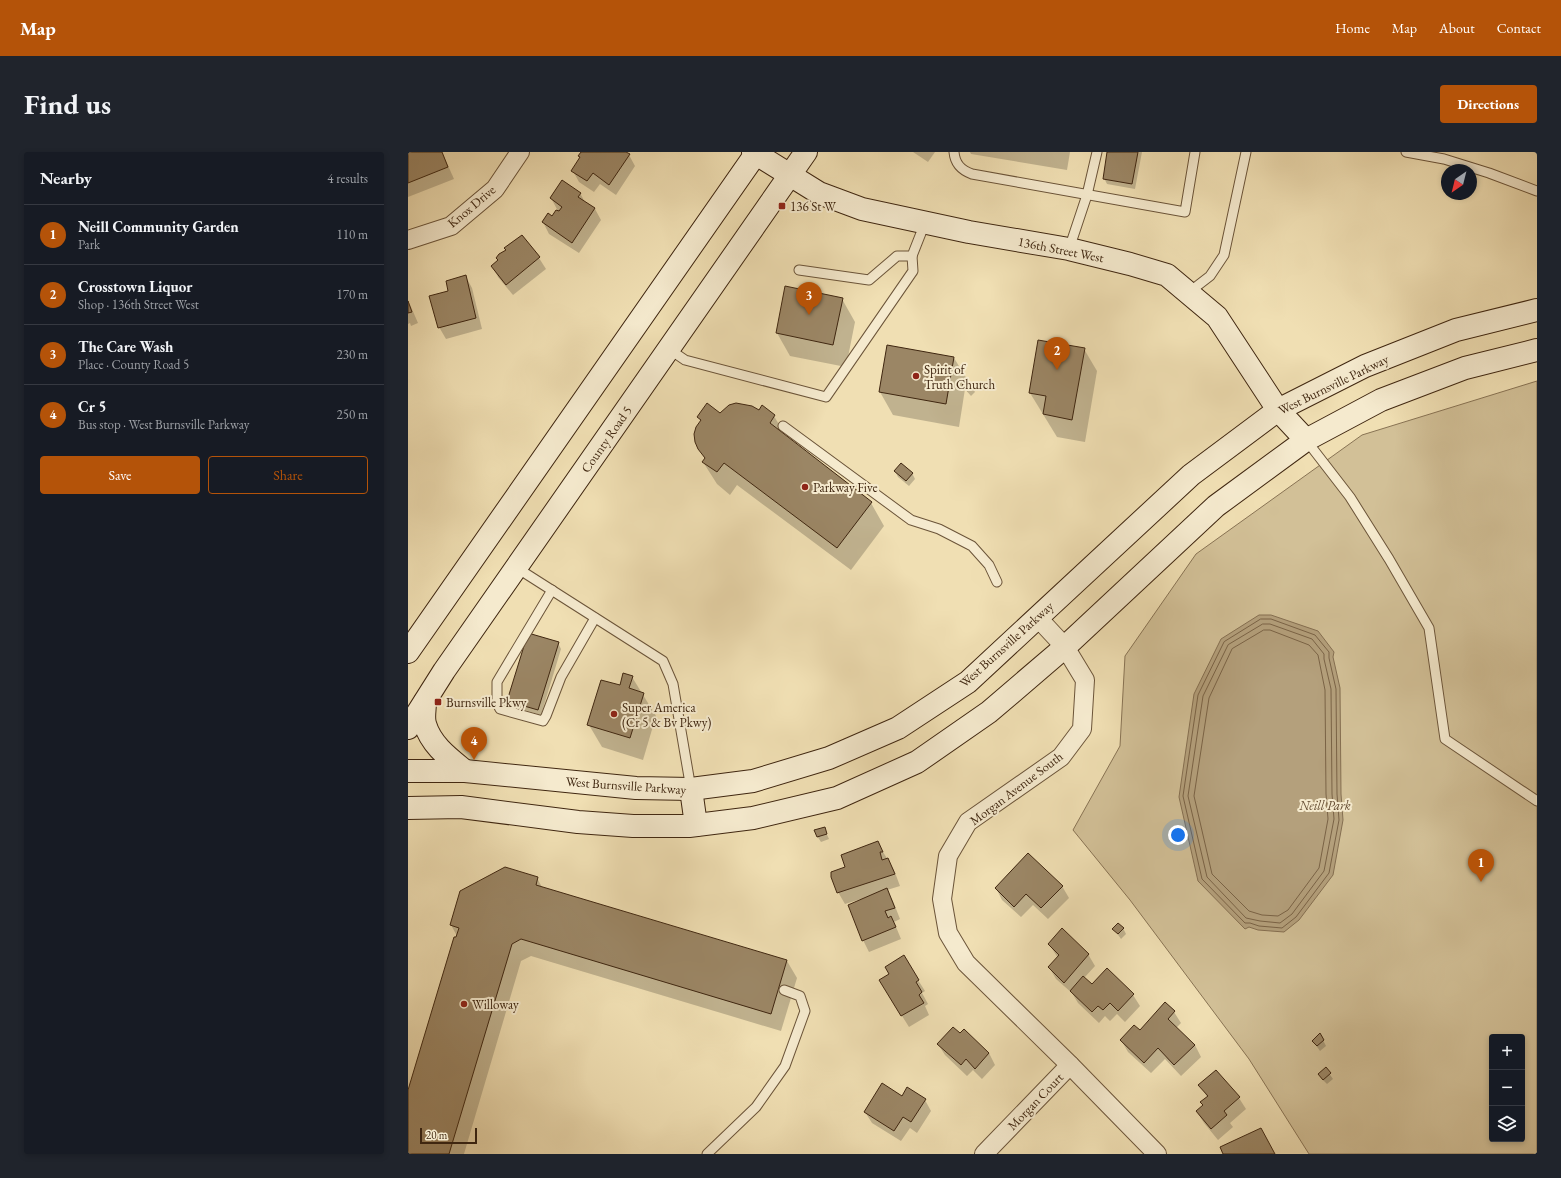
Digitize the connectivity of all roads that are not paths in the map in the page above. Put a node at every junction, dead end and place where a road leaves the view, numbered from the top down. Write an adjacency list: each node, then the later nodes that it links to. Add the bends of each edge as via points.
1 (520, 152): 13 (street, Knox Drive, via 494,189 451,226)
2 (806, 152): 9 (street, County Road 5)
3 (954, 152): 11 (lane, via 955,160 963,170 972,174)
4 (1097, 152): 11 (lane)
5 (1195, 152): 11 (lane, via 1185,212)
6 (1246, 152): 17 (lane, via 1224,255 1210,276)
7 (1406, 152): 10 (lane, via 1444,159)
8 (756, 153): 9 (street, 136th Street West); 30 (street)
9 (790, 176): 12 (street, 136th Street West, via 819,193 862,209); 19 (street, County Road 5)
10 (1537, 190)
11 (1087, 195): 14 (lane)
12 (925, 223): 14 (street, 136th Street West); 15 (lane)
13 (408, 240)
14 (1069, 249): 17 (street, 136th Street West, via 1167,275)
15 (912, 256): 16 (lane, via 897,256 869,280); 19 (lane, via 912,271 826,397 685,360)
16 (799, 270)
17 (1188, 293): 21 (street, 136th Street West, via 1217,317)
18 (1537, 310): 21 (street, West Burnsville Parkway, via 1456,330 1365,366)
19 (669, 349): 24 (street, County Road 5)
20 (1537, 350): 23 (street, via 1465,368 1381,400)
21 (1278, 410): 23 (street, 136th Street West); 27 (street, West Burnsville Parkway, via 1191,475)
22 (783, 426): 25 (lane, via 911,520 939,529 972,546 989,565)
23 (1306, 440): 29 (street, via 1216,506); 36 (lane, via 1350,497 1429,628 1445,739)
24 (517, 568): 26 (lane); 31 (street, County Road 5)
25 (997, 582)
26 (552, 590): 28 (lane); 28 (lane, via 497,682 497,703 500,709 543,721 561,678)
27 (1037, 617): 29 (street, Morgan Avenue South); 35 (street, West Burnsville Parkway, via 968,682 898,728 829,758 753,781)
28 (595, 618): 35 (lane, via 663,661 673,684)
29 (1065, 647): 38 (street, via 989,712 918,762 837,798 753,818); 40 (street, Morgan Avenue South, via 1085,680 1082,729 1061,757 968,822 948,856 942,898 948,932 966,963)
30 (408, 652)
31 (425, 702): 32 (street, County Road 5); 34 (street, via 424,723 432,740 444,755)
32 (408, 728)
33 (408, 771): 34 (street, West Burnsville Parkway)
34 (466, 771): 35 (street, West Burnsville Parkway, via 636,788)
35 (691, 789): 38 (street)
36 (1537, 801)
37 (408, 808): 38 (street, via 461,806 584,823 633,826)
38 (696, 825)
39 (784, 990): 41 (lane, via 800,996 805,1011 785,1066 756,1106)
40 (1070, 1065): 42 (street, Morgan Court); 43 (street, Morgan Avenue South)
41 (707, 1154)
42 (984, 1154)
43 (1157, 1154)

